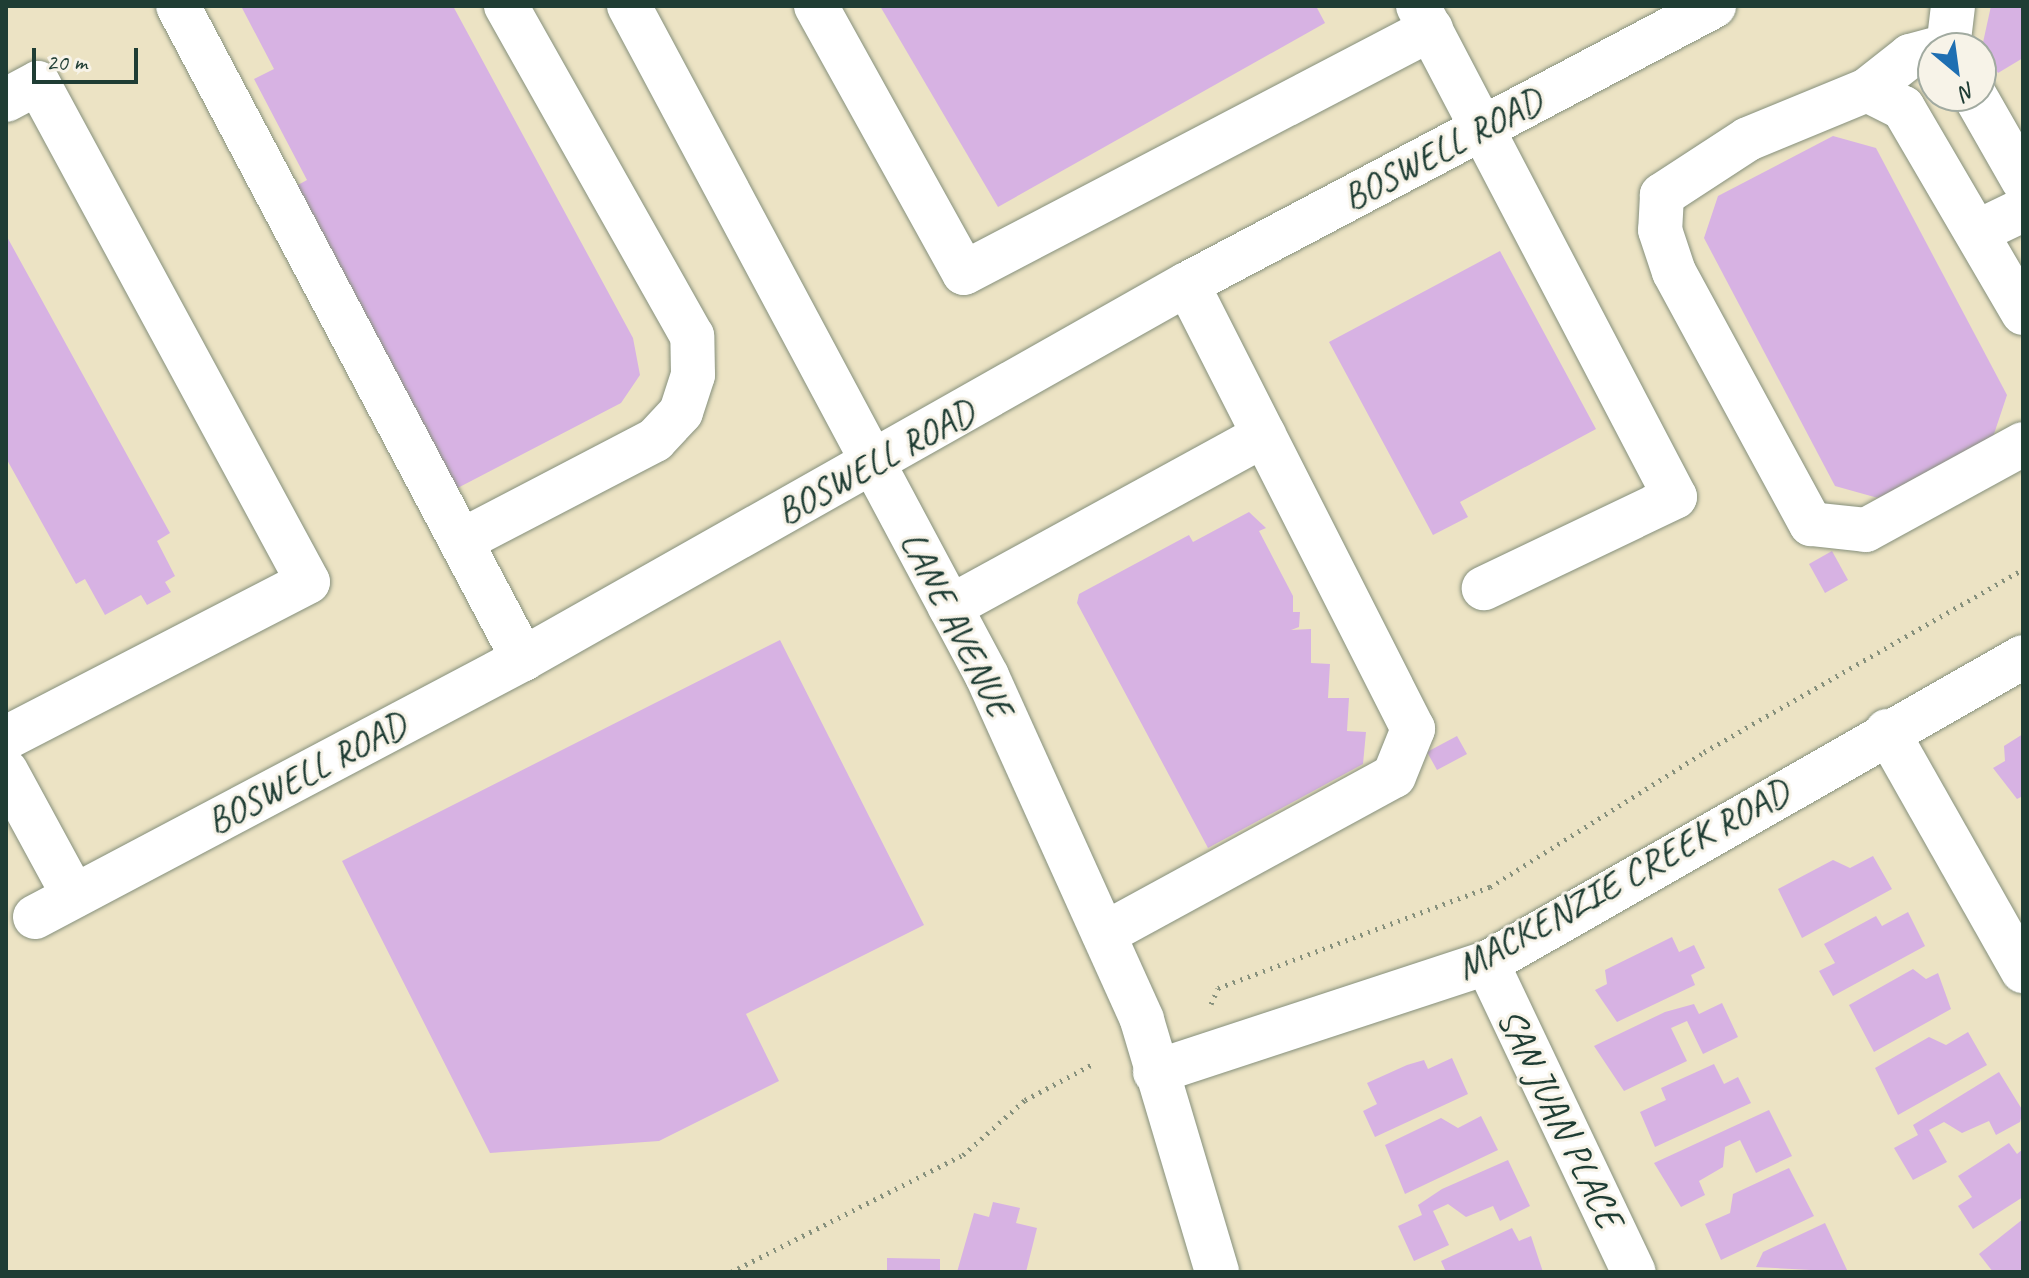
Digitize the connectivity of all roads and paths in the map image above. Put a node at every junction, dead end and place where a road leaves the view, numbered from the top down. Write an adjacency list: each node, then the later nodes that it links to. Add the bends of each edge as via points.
1 (178, 6): 20 (street)
2 (506, 6): 20 (street, via 692,336 693,375 681,412 655,440)
3 (629, 6): 19 (street, LANE AVENUE)
4 (816, 6): 6 (street, via 964,273)
5 (1714, 6): 11 (street, BOSWELL ROAD)
6 (1424, 18): 11 (street)
7 (1917, 53): 8 (street)
8 (1867, 90): 14 (street, via 1903,108); 18 (street, via 1748,139 1662,195 1660,230 1674,272 1811,524 1866,530)
9 (6, 100): 27 (street, via 38,83 308,582)
10 (1984, 112): 12 (street)
11 (1484, 128): 15 (street, BOSWELL ROAD); 22 (street, via 1675,497)
12 (2023, 180)
13 (2023, 210): 14 (street)
14 (1977, 232): 16 (street)
15 (1187, 284): 17 (street); 19 (street, BOSWELL ROAD)
16 (2023, 313)
17 (1264, 435): 23 (street); 31 (street, via 1413,729 1394,776)
18 (2023, 444)
19 (874, 463): 23 (street, LANE AVENUE); 25 (street, BOSWELL ROAD)
20 (461, 541): 25 (street)
21 (2023, 569): 34 (path, via 1704,752 1490,887 1218,988)
22 (1484, 588)
23 (950, 607): 31 (street, LANE AVENUE)
24 (2023, 657): 26 (street, MACKENZIE CREEK ROAD)
25 (523, 659): 29 (street, BOSWELL ROAD)
26 (1887, 731): 32 (street, MACKENZIE CREEK ROAD); 33 (street)
27 (6, 738)
28 (6, 771): 29 (street)
29 (74, 896): 30 (street, BOSWELL ROAD)
30 (35, 917)
31 (1104, 934): 36 (street, LANE AVENUE, via 1142,1020)
32 (1487, 963): 36 (street, MACKENZIE CREEK ROAD); 39 (street, SAN JUAN PLACE)
33 (2023, 971)
34 (1211, 1004)
35 (1095, 1063): 37 (path, via 1025,1100 963,1155)
36 (1155, 1072): 38 (street, LANE AVENUE)
37 (731, 1272)
38 (1217, 1272)
39 (1634, 1272)

